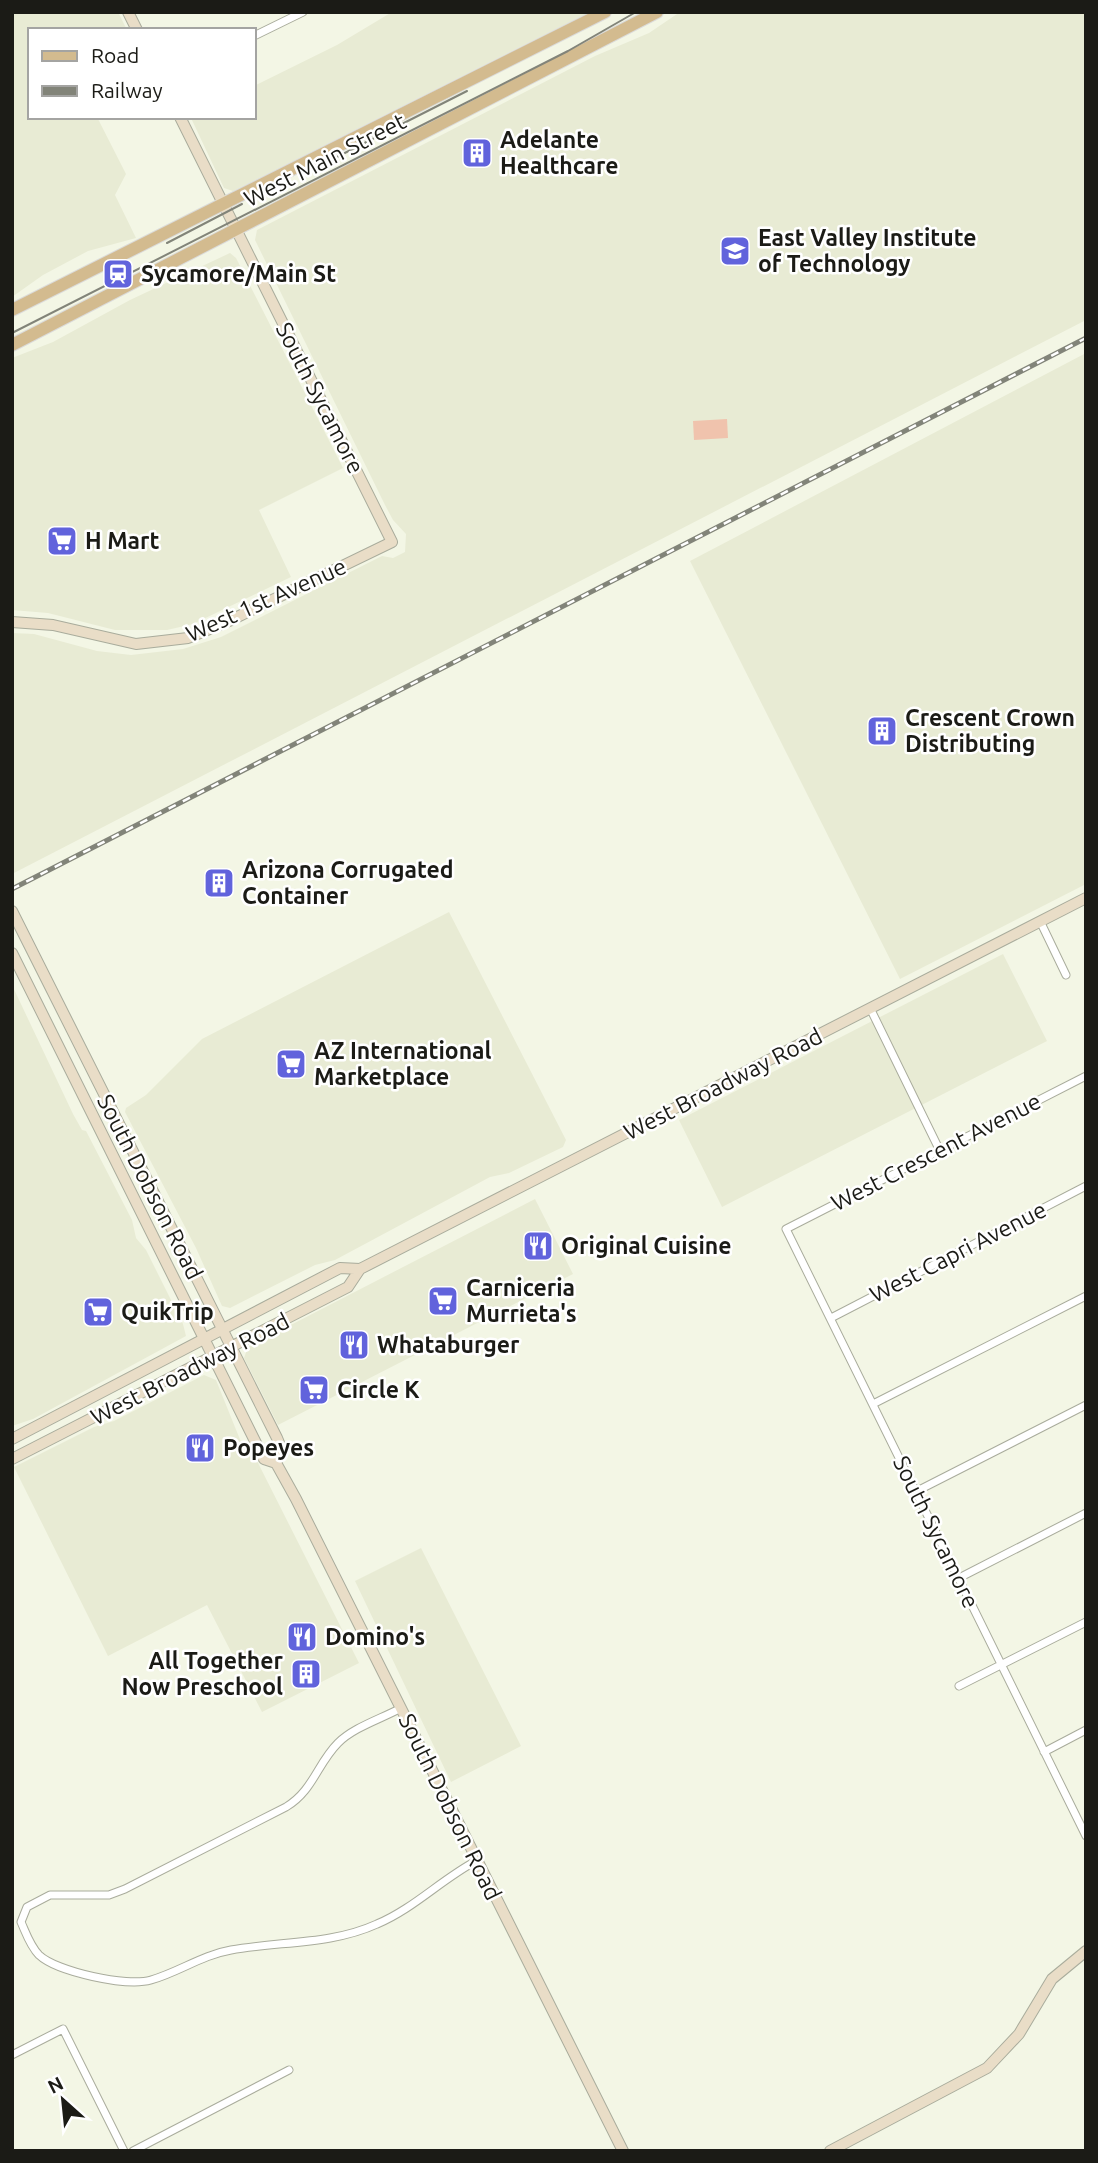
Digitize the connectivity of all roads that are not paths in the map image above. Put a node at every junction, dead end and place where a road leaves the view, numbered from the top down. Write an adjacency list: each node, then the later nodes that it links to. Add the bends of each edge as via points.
1 (128, 12): 5 (main road)
2 (303, 12): 6 (street)
3 (605, 12): 8 (main road, West Main Street)
4 (657, 12): 9 (main road, West Main Street)
5 (136, 28)
6 (256, 35)
7 (181, 119): 8 (main road, South Sycamore)
8 (223, 203): 9 (main road, South Sycamore); 10 (main road, West Main Street)
9 (236, 230): 11 (main road, West Main Street); 12 (main road, South Sycamore)
10 (12, 310)
11 (12, 345)
12 (392, 541): 13 (main road, West 1st Avenue, via 188,638 136,644 53,625)
13 (12, 622)
14 (1086, 898): 16 (main road, West Broadway Road)
15 (12, 911): 27 (main road, South Dobson Road)
16 (1040, 921): 18 (street); 19 (main road, West Broadway Road)
17 (12, 953): 28 (main road, South Dobson Road)
18 (1066, 975)
19 (870, 1008): 21 (street); 24 (main road, West Broadway Road)
20 (1086, 1076): 21 (street, West Crescent Avenue)
21 (940, 1150): 23 (street, West Crescent Avenue)
22 (1086, 1186): 26 (street, West Capri Avenue)
23 (786, 1228): 26 (street, South Sycamore)
24 (360, 1269): 27 (main road, West Broadway Road, via 340,1268); 29 (main road, West Broadway Road, via 348,1287)
25 (1086, 1296): 31 (street)
26 (831, 1318): 31 (street, South Sycamore)
27 (221, 1329): 28 (main road, West Broadway Road); 29 (main road, South Dobson Road)
28 (203, 1338): 30 (main road, South Dobson Road); 33 (main road, West Broadway Road)
29 (231, 1348): 30 (main road, West Broadway Road); 35 (main road, South Dobson Road, via 282,1450)
30 (213, 1357): 34 (main road, West Broadway Road); 35 (main road, South Dobson Road, via 264,1459)
31 (873, 1404): 36 (street, South Sycamore)
32 (1086, 1405): 36 (street)
33 (12, 1439)
34 (12, 1459)
35 (276, 1463): 42 (main road, South Dobson Road)
36 (917, 1491): 38 (street, South Sycamore)
37 (1086, 1513): 38 (street)
38 (959, 1578): 40 (street, South Sycamore)
39 (1086, 1622): 40 (street)
40 (1001, 1665): 41 (street); 44 (street, South Sycamore)
41 (959, 1686)
42 (401, 1709): 46 (main road, South Dobson Road); 46 (street, via 345,1737 309,1789 267,1817 109,1895 58,1893 27,1907 21,1922 41,1956 115,1981 148,1981 219,1952 360,1931 381,1923)
43 (1086, 1730): 44 (street)
44 (1044, 1752): 45 (street, South Sycamore)
45 (1086, 1836)
46 (476, 1861): 52 (main road, South Dobson Road)
47 (1086, 1951): 53 (main road, via 1052,1979 1019,2034 987,2068)
48 (12, 2055): 50 (street, via 63,2029)
49 (289, 2070): 51 (street)
50 (124, 2151)
51 (133, 2151)
52 (623, 2151)
53 (830, 2151)

